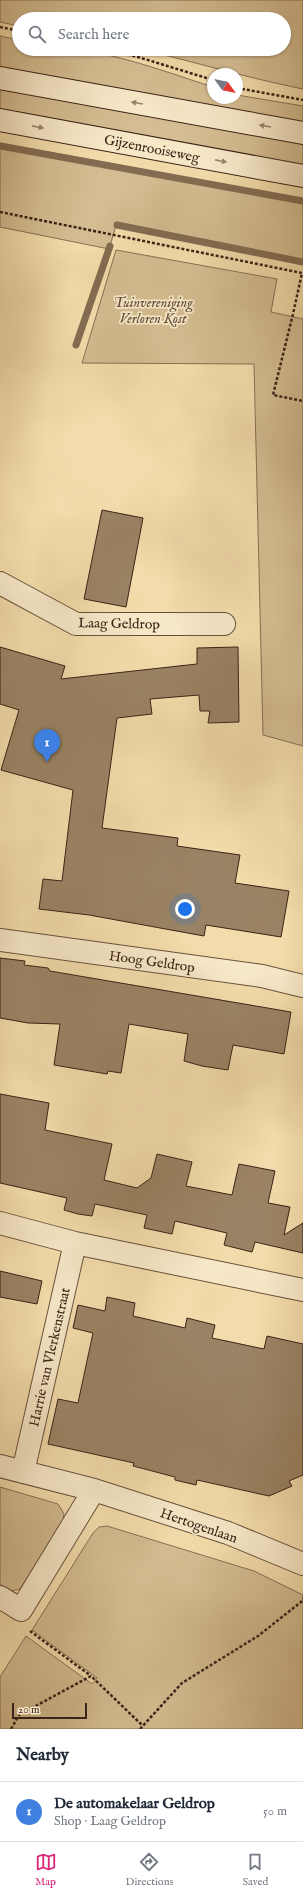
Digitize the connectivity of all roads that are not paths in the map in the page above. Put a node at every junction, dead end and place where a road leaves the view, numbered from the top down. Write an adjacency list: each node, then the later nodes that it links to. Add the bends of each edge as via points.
1 (0, 78): 3 (street, one-way to 1)
2 (0, 120): 4 (street, Gijzenrooiseweg, one-way to 4)
3 (303, 133)
4 (303, 176)
5 (0, 583): 6 (street, Laag Geldrop, via 76,624)
6 (224, 624)
7 (0, 940): 8 (street, Hoog Geldrop, via 262,976)
8 (303, 986)
9 (0, 1222): 10 (street)
10 (75, 1243): 11 (street); 13 (street, Harrie van Vlerkenstraat)
11 (303, 1290)
12 (0, 1466): 13 (street, Hertogenlaan)
13 (24, 1472): 14 (street, Hertogenlaan)
14 (94, 1490): 15 (street, Hertogenlaan, via 228,1533); 16 (street, via 21,1610)
15 (303, 1564)
16 (0, 1598)

